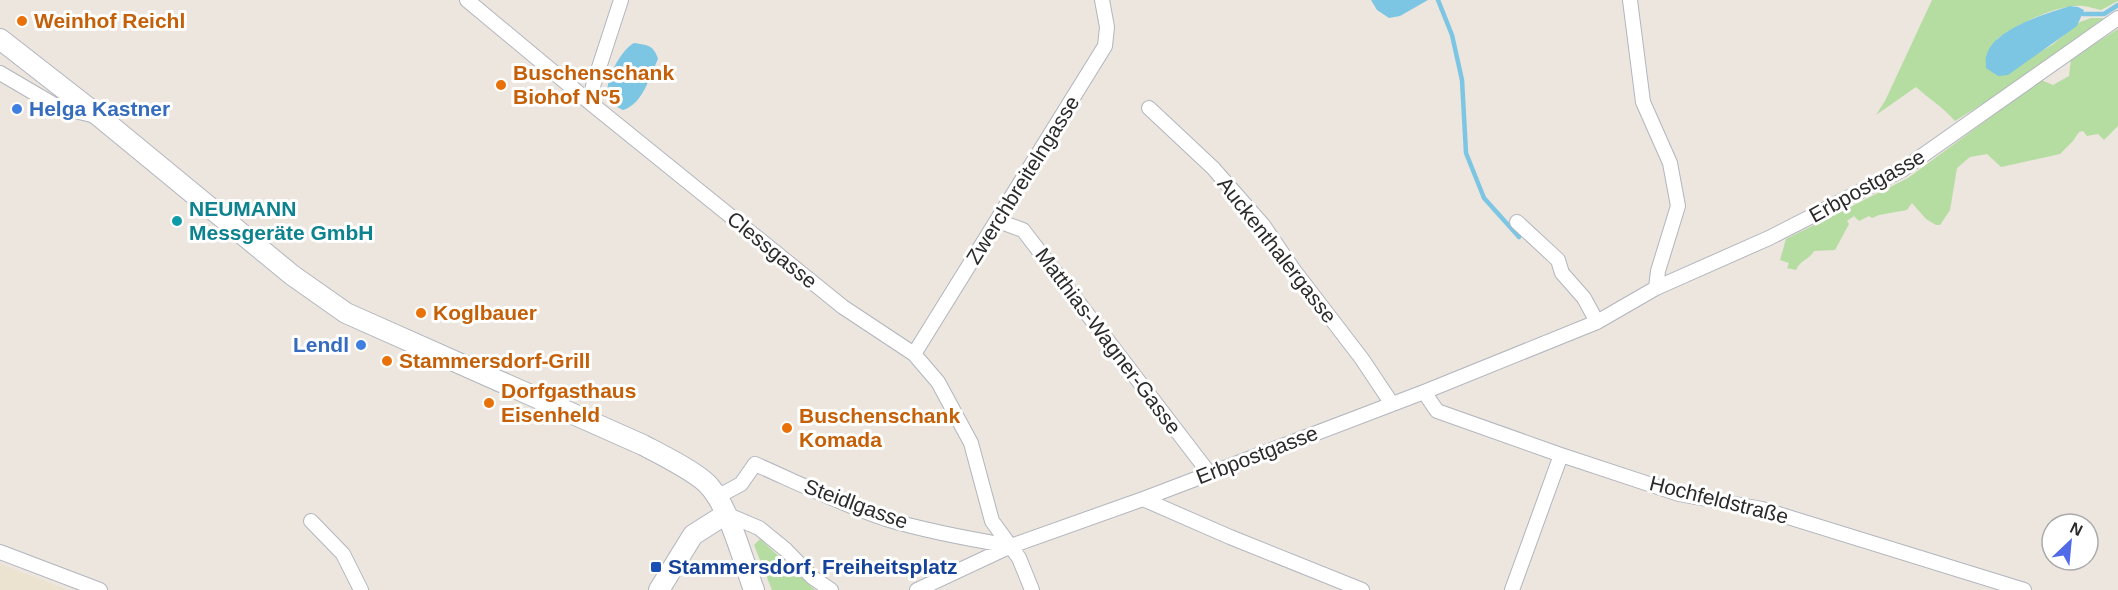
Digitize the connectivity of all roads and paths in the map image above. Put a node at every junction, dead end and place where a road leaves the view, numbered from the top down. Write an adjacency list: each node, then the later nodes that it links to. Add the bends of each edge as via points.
1 (467, 0): 8 (street, Clessgasse)
2 (621, 0): 8 (street, via 593,86)
3 (1102, 0): 11 (street, Zwerchbreitelngasse, via 1106,46)
4 (1630, 0): 13 (street, via 1643,102 1670,163 1678,206)
5 (2118, 18): 13 (street, Erbpostgasse, via 1902,170 1769,238)
6 (0, 39): 10 (main road)
7 (0, 73): 10 (street, via 58,107)
8 (593, 105): 15 (street, Clessgasse, via 843,307)
9 (1149, 108): 17 (street, Auckenthalergasse, via 1213,168 1263,225)
10 (100, 117): 20 (main road, via 292,275 346,313 643,445 710,486)
11 (998, 221): 15 (street, Zwerchbreitelngasse); 19 (street, Matthias-Wagner-Gasse, via 1023,230)
12 (1517, 222): 14 (street, via 1558,260 1562,273 1584,298)
13 (1656, 288): 14 (street, Erbpostgasse)
14 (1597, 322): 16 (street, Erbpostgasse)
15 (914, 354): 24 (street, Clessgasse, via 938,382 970,443 992,521)
16 (1424, 392): 17 (street, Erbpostgasse); 18 (street, Hochfeldstraße, via 1437,411)
17 (1392, 404): 19 (street, Erbpostgasse)
18 (1561, 455): 34 (street); 35 (street, Hochfeldstraße, via 1679,494 1761,509)
19 (1209, 473): 21 (street, Erbpostgasse)
20 (717, 497): 22 (main road); 24 (street, Steidlgasse, via 741,484 755,464 886,519)
21 (1143, 499): 24 (street, Erbpostgasse); 33 (street)
22 (726, 514): 28 (main road, via 693,535); 29 (main road); 30 (street, via 759,528)
23 (311, 521): 27 (street, via 343,554)
24 (1011, 546): 31 (street, Erbpostgasse); 32 (street, Clessgasse)
25 (2, 553): 26 (street)
26 (100, 590)
27 (361, 590)
28 (659, 590)
29 (754, 590)
30 (831, 590)
31 (917, 590)
32 (1032, 590)
33 (1362, 590)
34 (1512, 590)
35 (2024, 590)

